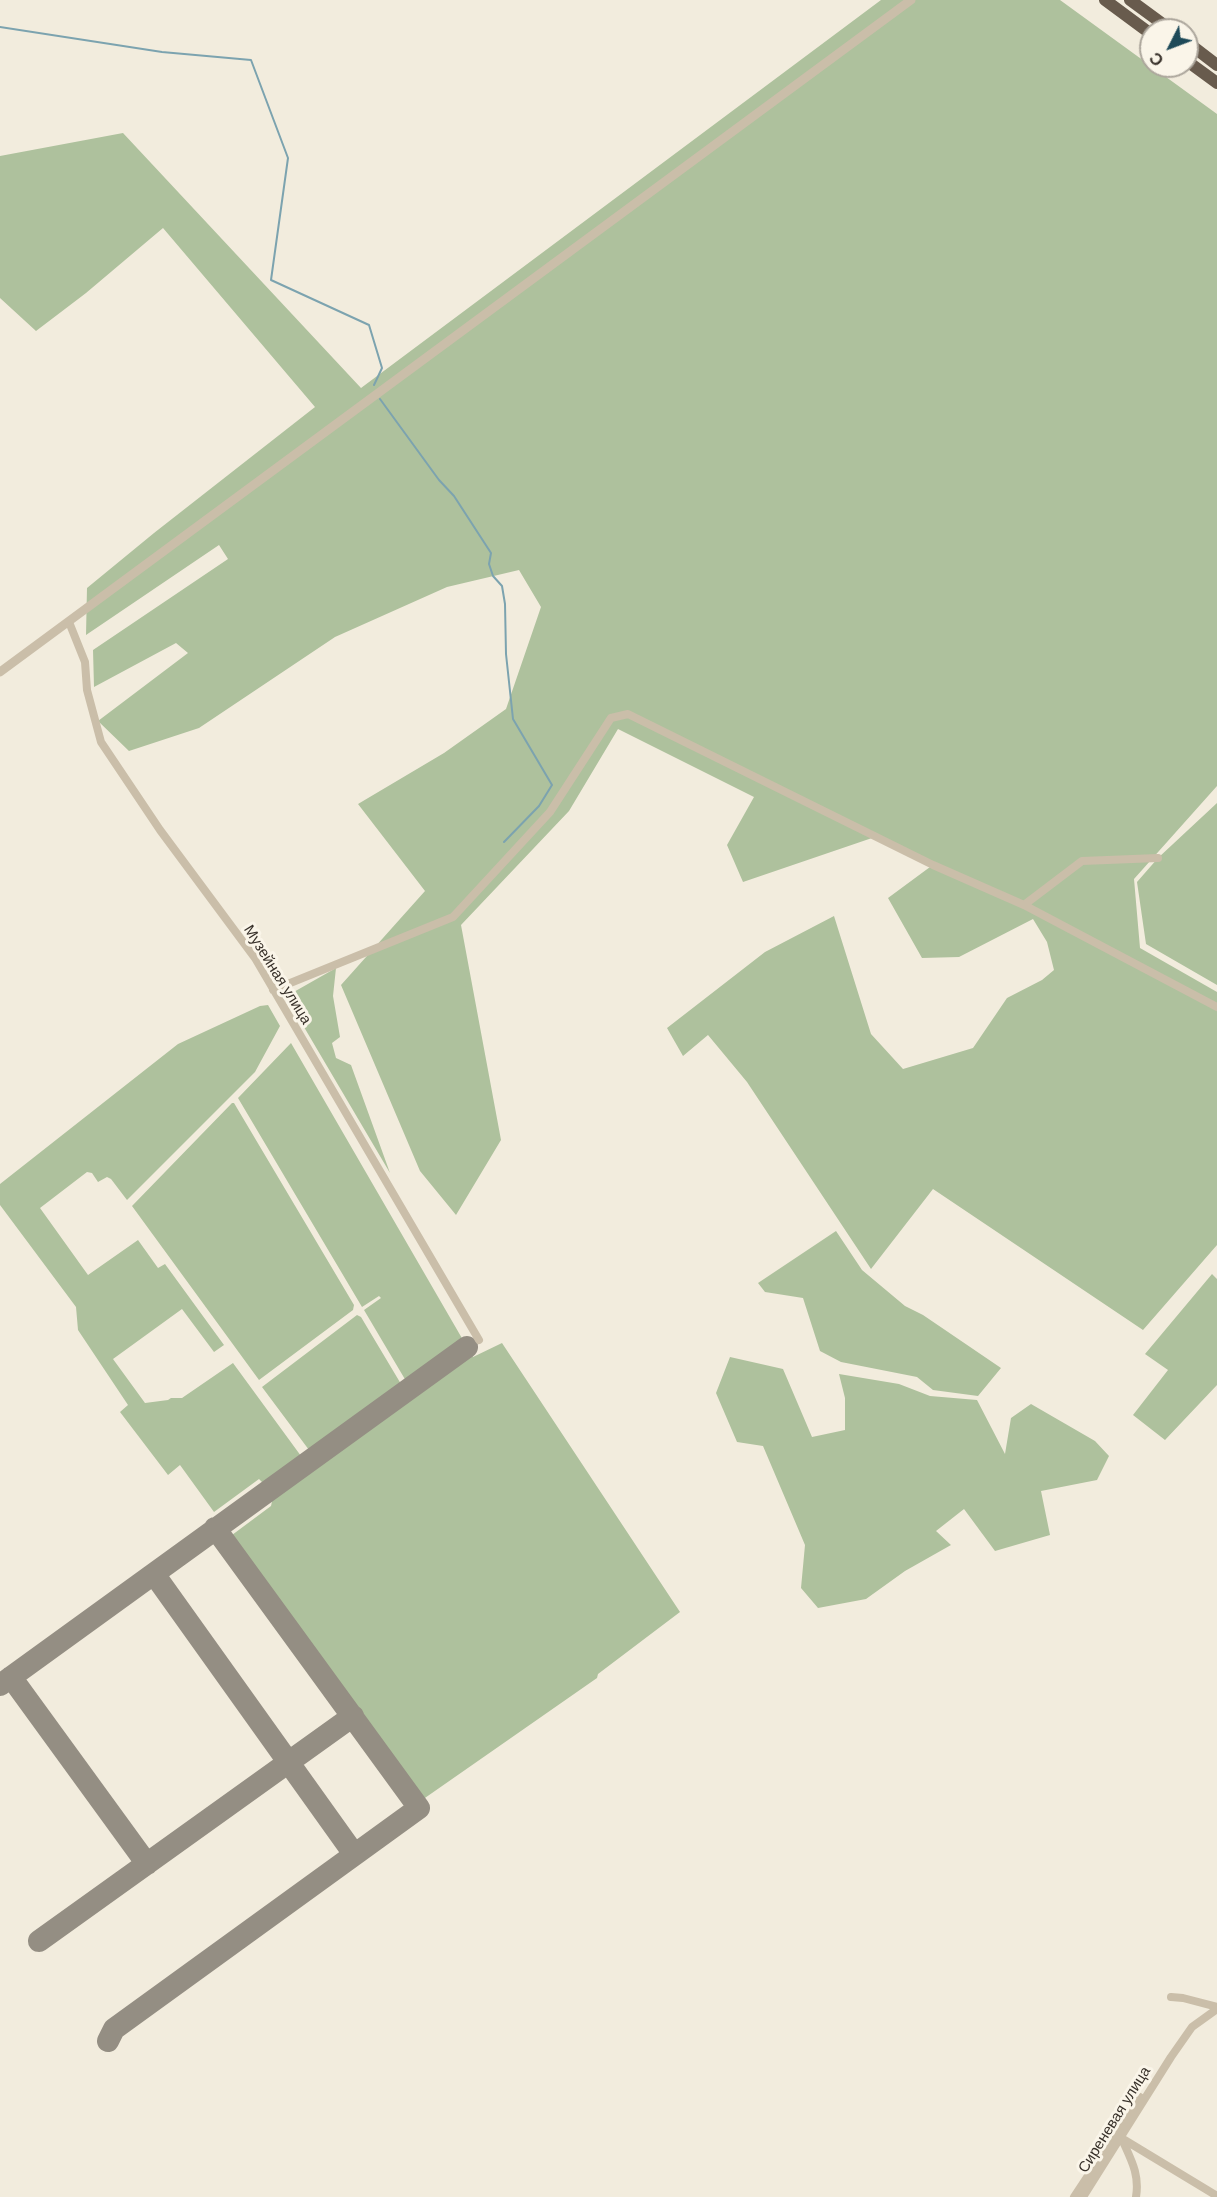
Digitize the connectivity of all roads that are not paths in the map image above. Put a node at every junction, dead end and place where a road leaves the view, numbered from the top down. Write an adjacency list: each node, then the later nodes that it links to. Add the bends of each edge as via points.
1 (911, 0): 10 (street)
2 (1105, 0): 5 (highway)
3 (1130, 0): 4 (highway)
4 (1155, 18)
5 (1139, 25)
6 (1199, 51): 7 (highway)
7 (1217, 65)
8 (1199, 70): 9 (highway)
9 (1217, 83)
10 (69, 622): 11 (street); 14 (street, Музейная улица, via 84,662 101,741 160,830 255,958)
11 (0, 672)
12 (1158, 858): 13 (street, via 1082,861)
13 (1024, 906): 14 (street, via 628,714 611,718 550,812 453,917); 15 (street)
14 (273, 990): 16 (street, Музейная улица)
15 (1217, 1007)
16 (479, 1340)
17 (1171, 1997): 18 (street)
18 (1217, 2008): 19 (street, via 1192,2027)
19 (1118, 2135): 20 (street); 21 (street); 22 (street, Сиреневая улица); 23 (street, via 1136,2172)
20 (1217, 2196)
21 (1074, 2197)
22 (1083, 2197)
23 (1136, 2197)

